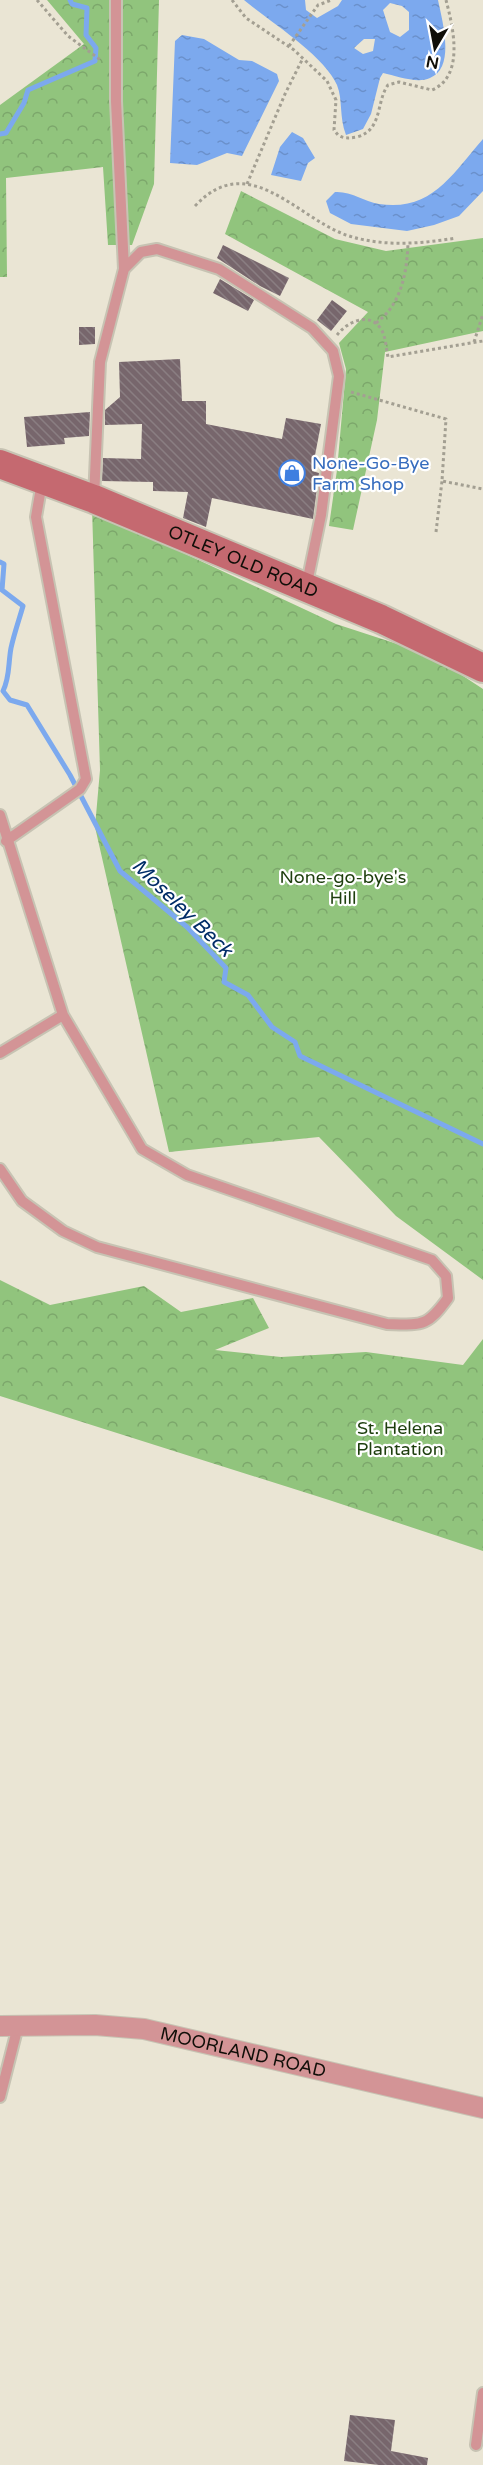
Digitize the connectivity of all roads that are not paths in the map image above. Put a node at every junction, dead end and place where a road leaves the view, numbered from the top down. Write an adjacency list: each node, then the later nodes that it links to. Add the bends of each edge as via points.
1 (116, 0): 2 (lane)
2 (124, 269): 5 (lane, via 100,362); 6 (lane, via 141,252 157,249 219,268 312,328 333,351 339,376 321,515)
3 (0, 464): 4 (street, OTLEY OLD ROAD)
4 (42, 478): 5 (street, OTLEY OLD ROAD); 9 (lane, via 36,517 86,779 80,789)
5 (94, 499): 6 (street, OTLEY OLD ROAD)
6 (306, 589): 7 (street, OTLEY OLD ROAD, via 381,619)
7 (483, 668)
8 (0, 815): 9 (lane)
9 (6, 841): 10 (lane)
10 (63, 1016): 11 (lane); 12 (lane, via 142,1149 187,1175 432,1260 446,1276 448,1298 434,1318 415,1325 387,1324 97,1247 63,1231 22,1201)
11 (0, 1053)
12 (0, 1169)
13 (9, 2026): 14 (lane); 15 (street, MOORLAND ROAD, via 144,2029)
14 (0, 2097)
15 (483, 2108)
16 (483, 2393): 17 (lane)
17 (476, 2445)

